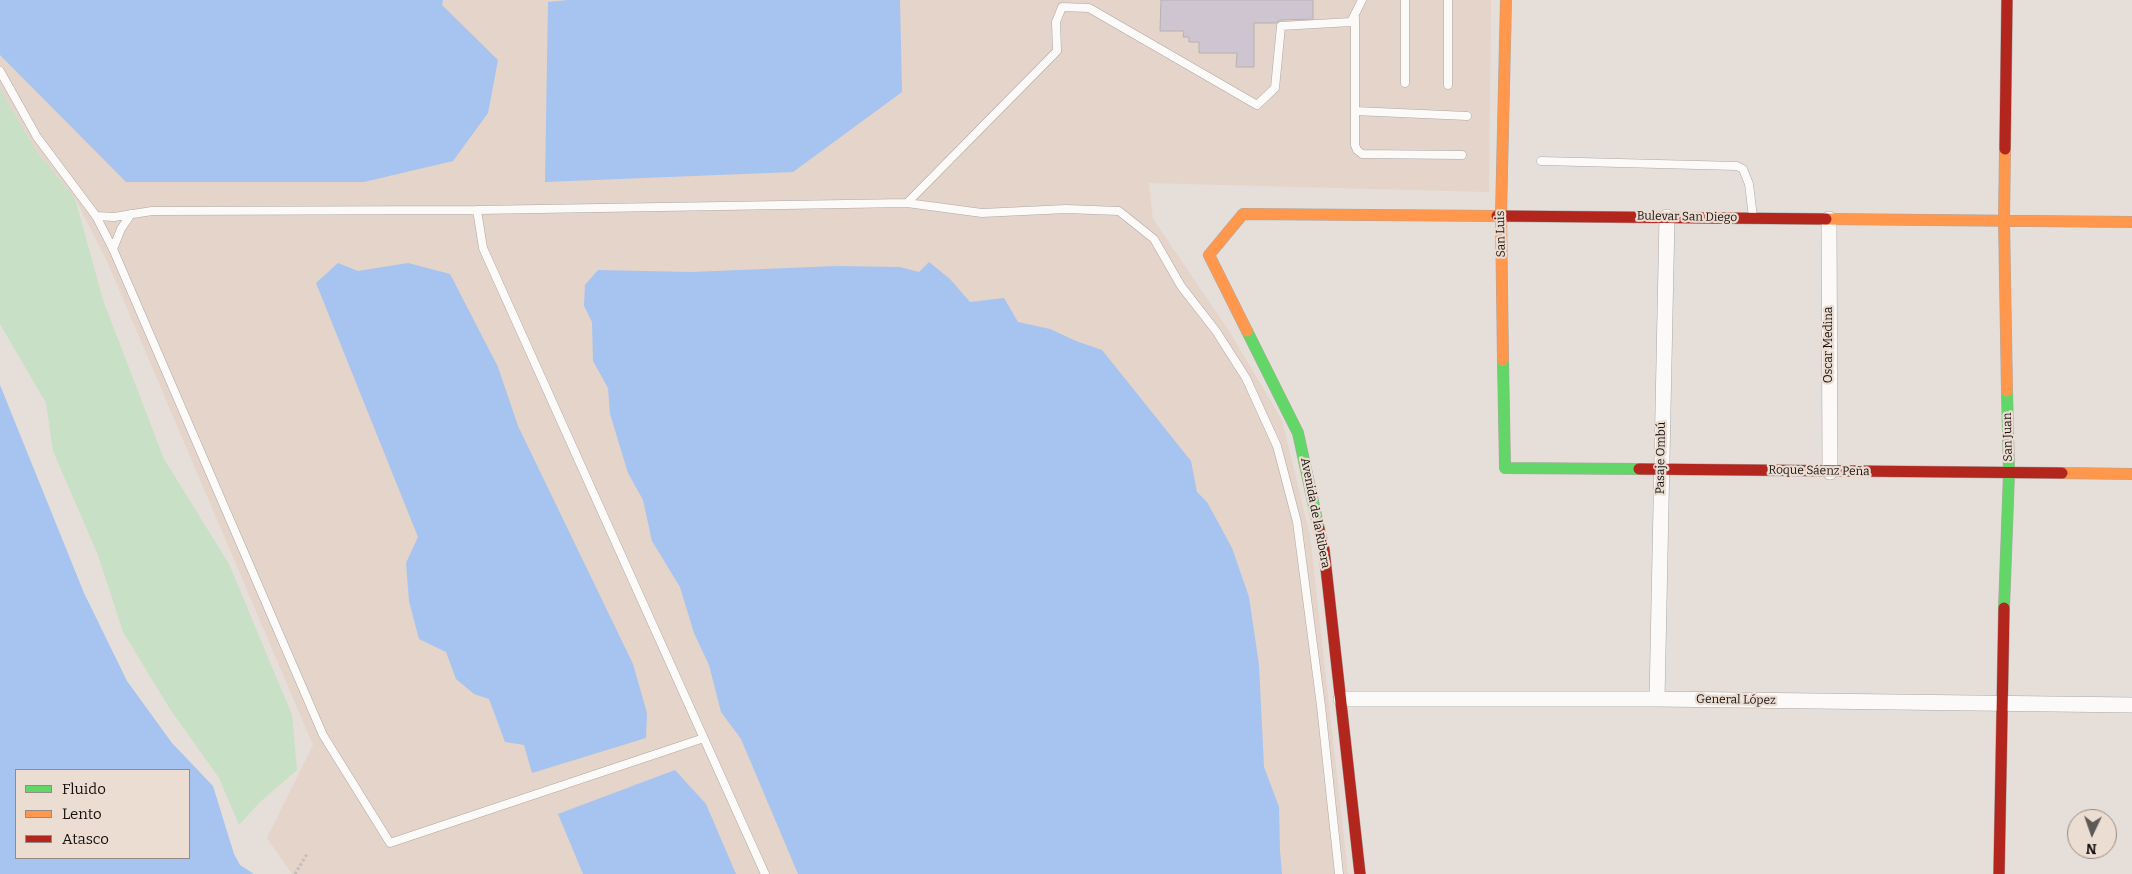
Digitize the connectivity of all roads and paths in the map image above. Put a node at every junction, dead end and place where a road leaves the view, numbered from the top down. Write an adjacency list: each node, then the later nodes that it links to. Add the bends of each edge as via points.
1 (1362, 0): 6 (lane)
2 (1405, 0): 8 (lane)
3 (1448, 0): 9 (lane)
4 (1506, 0): 18 (street, San Luis)
5 (2007, 0): 23 (street, San Juan)
6 (1355, 18): 10 (lane); 14 (lane, via 1351,22 1281,26 1274,88 1257,105 1089,8 1062,7 1056,22 1057,51)
7 (0, 71): 19 (lane, via 37,137)
8 (1405, 83)
9 (1448, 85)
10 (1355, 111): 11 (lane); 12 (lane, via 1355,145 1362,154)
11 (1467, 116)
12 (1462, 155)
13 (1541, 161): 21 (lane, via 1737,166 1743,169 1752,192)
14 (907, 203): 15 (lane); 39 (lane, via 982,213 1066,209 1119,211 1154,239 1181,286 1221,339 1246,378 1277,446 1297,522)
15 (477, 210): 16 (lane, via 152,211); 35 (lane, via 483,248)
16 (131, 214): 19 (lane); 25 (lane)
17 (1243, 214): 18 (street, Bulevar San Diego); 31 (street, Avenida de la Ribera, via 1209,255 1298,433 1324,550)
18 (1501, 215): 20 (street, Bulevar San Diego); 26 (street, San Luis)
19 (96, 216): 25 (lane)
20 (1667, 217): 21 (street, Bulevar San Diego); 27 (street, Pasaje Ombú)
21 (1754, 218): 22 (street, Bulevar San Diego)
22 (1829, 218): 23 (street, Bulevar San Diego); 28 (street, Oscar Medina)
23 (2004, 220): 24 (street, Bulevar San Diego); 29 (street, San Juan)
24 (2132, 222)
25 (113, 250): 35 (lane, via 323,735 390,843)
26 (1505, 468): 27 (street, Roque Sáenz Peña)
27 (1661, 470): 28 (street, Roque Sáenz Peña); 32 (street, Pasaje Ombú)
28 (1830, 472): 29 (street, Roque Sáenz Peña)
29 (2009, 473): 30 (street, Roque Sáenz Peña); 33 (street, San Juan)
30 (2132, 474)
31 (1341, 699): 32 (street, General López); 40 (street, Avenida de la Ribera)
32 (1657, 699): 33 (street, General López)
33 (2000, 704): 34 (street, General López); 41 (street, San Juan)
34 (2132, 705)
35 (704, 738): 38 (lane)
36 (307, 854): 37 (path)
37 (295, 874)
38 (765, 874)
39 (1339, 874)
40 (1360, 874)
41 (1999, 874)

